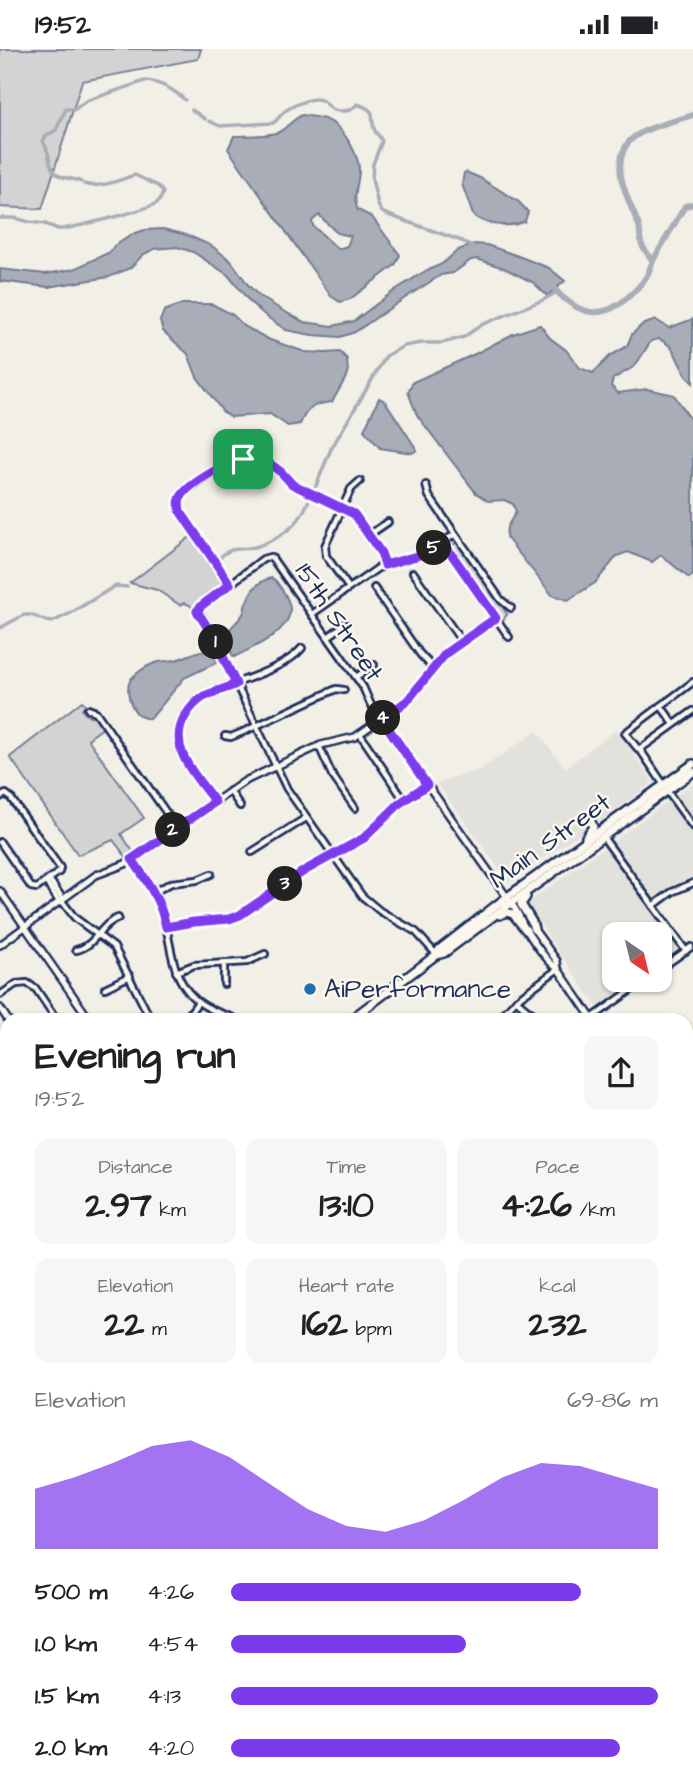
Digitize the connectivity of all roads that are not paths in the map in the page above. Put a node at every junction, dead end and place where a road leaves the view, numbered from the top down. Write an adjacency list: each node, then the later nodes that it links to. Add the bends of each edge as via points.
1 (360, 481): 3 (street)
2 (426, 485): 5 (street)
3 (342, 508): 6 (street, via 355,515); 10 (street, via 292,484 260,460 237,460 210,474 183,493 179,507); 11 (street, via 324,549)
4 (388, 522): 6 (street)
5 (455, 534): 7 (street); 13 (street, via 500,600)
6 (369, 535): 8 (street)
7 (443, 542): 8 (street, via 427,553); 15 (street)
8 (385, 565): 11 (street)
9 (413, 572): 19 (street)
10 (230, 584): 14 (street, 15th Street, via 270,557); 25 (street, via 197,611)
11 (349, 588): 14 (street)
12 (374, 588): 22 (street)
13 (511, 608)
14 (312, 614): 17 (street, 15th Street)
15 (496, 618): 18 (street); 19 (street)
16 (345, 624): 17 (street)
17 (328, 637): 23 (street, 15th Street)
18 (509, 637)
19 (462, 642): 22 (street)
20 (302, 647): 25 (street, via 296,656)
21 (374, 665): 23 (street)
22 (433, 669): 30 (street, via 407,701)
23 (356, 677): 30 (street, 15th Street)
24 (693, 682): 27 (street)
25 (236, 684): 32 (street); 44 (street, via 199,700 179,731 183,757)
26 (344, 690): 32 (street, via 336,689)
27 (661, 706): 31 (street); 36 (street, via 626,732)
28 (88, 709): 50 (street, via 96,712)
29 (693, 711): 31 (street)
30 (382, 719): 33 (street); 39 (street, 15th Street)
31 (674, 724): 36 (street)
32 (256, 726): 34 (street); 37 (street)
33 (360, 734): 35 (street); 43 (street)
34 (225, 736)
35 (319, 746): 37 (street); 46 (street)
36 (639, 750): 40 (street)
37 (275, 767): 41 (street); 47 (street)
38 (693, 768): 40 (main road, Main Street)
39 (427, 785): 43 (street); 63 (street, 15th Street)
40 (665, 788): 49 (street); 51 (main road, Main Street); 51 (main road, Main Street)
41 (230, 791): 44 (street); 45 (street)
42 (0, 797): 59 (street, via 6,792 62,871)
43 (404, 800): 54 (street, via 369,834)
44 (215, 802): 50 (street)
45 (240, 806)
46 (355, 808)
47 (306, 818): 53 (street); 54 (street)
48 (590, 819): 55 (main road, via 590,833 571,848)
49 (693, 827)
50 (177, 828): 56 (street)
51 (602, 834): 55 (main road); 65 (street)
52 (0, 842): 59 (street, via 34,890)
53 (252, 852)
54 (333, 855): 69 (street, via 237,916); 77 (street, via 366,901 416,932)
55 (568, 858): 58 (main road, Main Street); 63 (main road, Main Street)
56 (132, 859): 62 (street); 64 (street, via 96,876)
57 (211, 874): 62 (street, via 171,883)
58 (547, 877): 63 (main road, Main Street); 72 (main road, via 521,902 532,922)
59 (48, 881): 64 (street)
60 (693, 883): 65 (street)
61 (0, 891): 68 (street)
62 (154, 893): 69 (street)
63 (509, 900): 71 (main road, Main Street); 72 (street, 15th Street); 77 (main road, Main Street)
64 (62, 902): 68 (street); 73 (street)
65 (653, 906): 67 (street)
66 (118, 918): 73 (street)
67 (666, 922)
68 (26, 927): 74 (street); 91 (street)
69 (166, 927): 81 (street)
70 (672, 929): 78 (street, via 688,949)
71 (475, 930): 72 (main road, via 506,912); 77 (main road, Main Street)
72 (530, 930): 80 (street, 15th Street, via 557,961)
73 (98, 935): 75 (street); 82 (street, via 114,947)
74 (0, 945)
75 (76, 950)
76 (265, 954): 79 (street, via 247,962)
77 (436, 955): 89 (main road, Main Street)
78 (672, 960)
79 (224, 964): 81 (street, via 194,965); 83 (street)
80 (558, 969): 87 (street); 97 (street, 15th Street)
81 (176, 972): 88 (street)
82 (130, 976): 84 (street); 92 (street)
83 (224, 983)
84 (105, 988)
85 (629, 992): 98 (street)
86 (0, 995): 90 (street, via 16,984 27,983)
87 (516, 1000): 95 (street); 96 (street)
88 (198, 1002): 93 (street); 94 (street)
89 (361, 1012)
90 (52, 1013)
91 (85, 1013)
92 (147, 1013)
93 (190, 1013)
94 (222, 1013)
95 (504, 1013)
96 (532, 1013)
97 (589, 1013)
98 (601, 1013)

